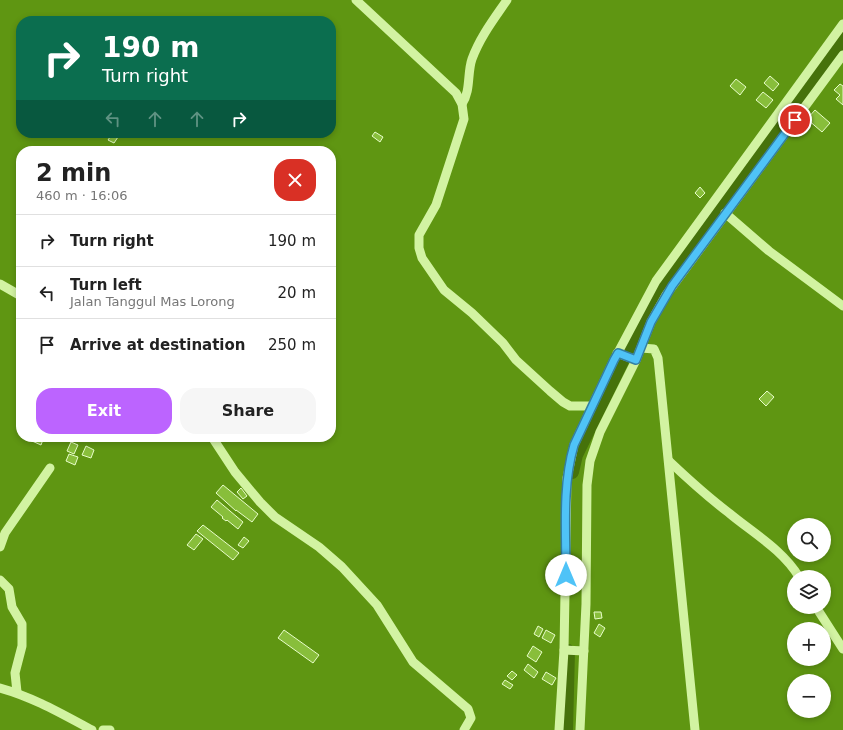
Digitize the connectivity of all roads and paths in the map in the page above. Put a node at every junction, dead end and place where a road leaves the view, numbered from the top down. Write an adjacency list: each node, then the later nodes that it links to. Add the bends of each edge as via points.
1 (356, 0): 5 (street, via 456,93)
2 (507, 0): 5 (street, via 487,27 477,48 469,72 467,94)
3 (843, 24): 11 (street, via 656,281)
4 (843, 55): 6 (street)
5 (462, 104): 13 (street, via 464,119 436,205 419,235 422,258 444,290 472,313 503,343 516,360 562,402 570,406)
6 (725, 213): 9 (street, via 769,251); 10 (street, via 666,295 651,322)
7 (0, 284): 8 (street)
8 (16, 293)
9 (843, 306)
10 (641, 348): 12 (street); 15 (street, via 654,349 657,353)
11 (619, 354): 12 (street); 13 (street)
12 (633, 359): 22 (street, via 600,432 590,461)
13 (592, 406): 22 (street, via 574,445 567,478)
14 (215, 442): 28 (street, via 235,472 260,502 275,517 319,547 342,567 377,605 413,662 468,709 471,718)
15 (669, 461): 18 (street, via 767,543); 31 (street)
16 (50, 468): 17 (street, via 5,533)
17 (0, 547)
18 (794, 570)
19 (0, 580): 24 (street, via 9,589 12,607 22,624 22,646 15,673)
20 (820, 614): 21 (street)
21 (843, 649)
22 (573, 650): 29 (street); 30 (street)
23 (1, 689): 24 (street)
24 (17, 692): 25 (street)
25 (92, 730)
26 (103, 730): 27 (street)
27 (110, 730)
28 (464, 730)
29 (559, 730)
30 (580, 730)
31 (695, 730)

